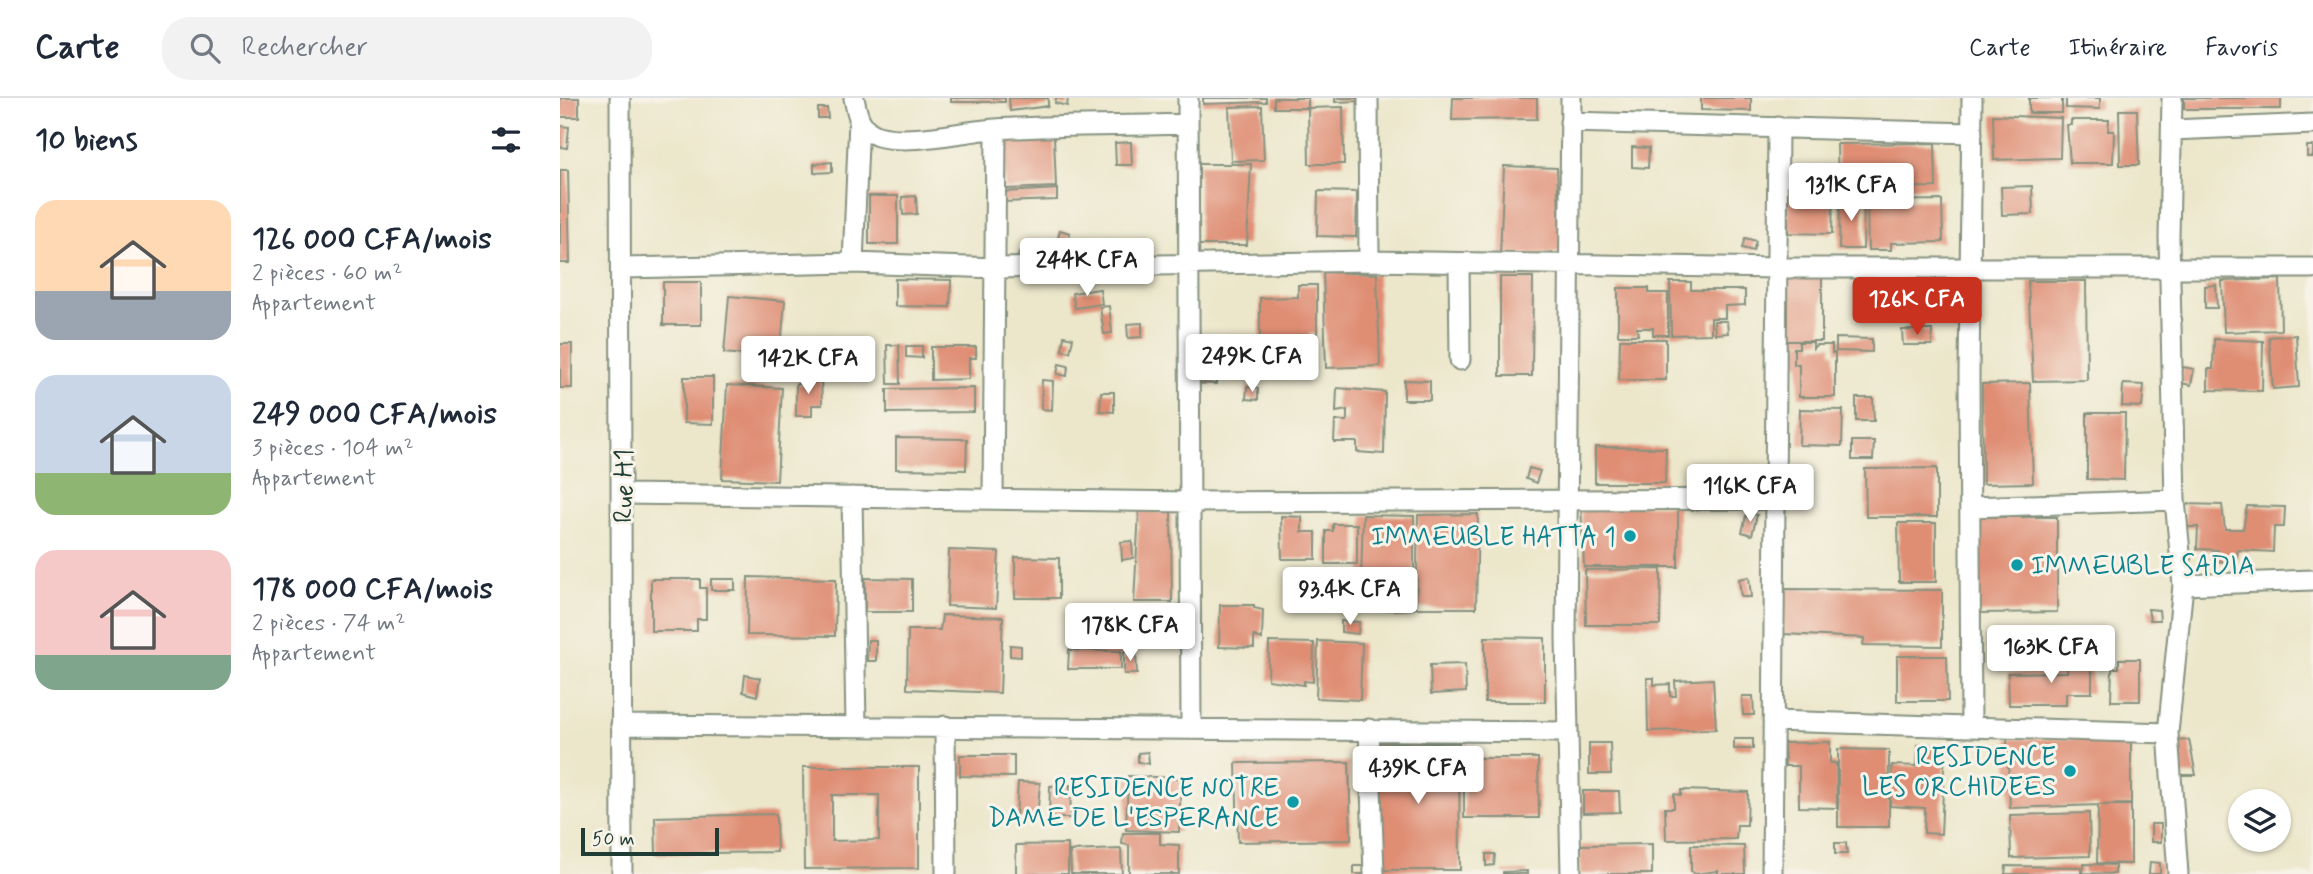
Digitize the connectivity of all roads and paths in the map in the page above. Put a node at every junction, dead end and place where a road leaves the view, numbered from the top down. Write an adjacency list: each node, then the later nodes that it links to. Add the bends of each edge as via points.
1 (620, 98): 21 (street, Rue H1)
2 (854, 98): 8 (street)
3 (1188, 98): 10 (street)
4 (1368, 98): 16 (street)
5 (1571, 98): 9 (street)
6 (1972, 98): 15 (street)
7 (2172, 98): 14 (street)
8 (859, 120): 13 (street, via 877,136 897,138); 17 (street)
9 (1570, 122): 12 (street); 20 (street)
10 (1188, 124): 13 (street); 19 (street)
11 (2313, 124): 14 (street)
12 (1778, 127): 15 (street); 23 (street)
13 (996, 129): 22 (street)
14 (2172, 130): 26 (street)
15 (1972, 133): 24 (street)
16 (1369, 261): 18 (street); 19 (street)
17 (853, 263): 21 (street); 22 (street)
18 (1459, 263): 20 (street); 27 (street)
19 (1190, 265): 22 (street); 34 (street)
20 (1570, 265): 23 (street); 32 (street)
21 (623, 268): 28 (street, Rue H1)
22 (997, 268): 30 (street)
23 (1777, 268): 24 (street); 31 (street)
24 (1970, 268): 26 (street); 35 (street)
25 (2313, 268): 26 (street)
26 (2170, 270): 33 (street)
27 (1460, 360)
28 (623, 494): 29 (street); 39 (street, Rue H1)
29 (852, 497): 30 (street); 40 (street)
30 (993, 499): 34 (street)
31 (1775, 499): 32 (street); 38 (street)
32 (1568, 500): 34 (street); 45 (street)
33 (2175, 500): 35 (street); 37 (street)
34 (1192, 502): 42 (street)
35 (1970, 507): 43 (street)
36 (2313, 580): 37 (street)
37 (2183, 585): 46 (street)
38 (1773, 721): 43 (street); 51 (street)
39 (621, 725): 40 (street); 47 (street, Rue H1)
40 (856, 726): 41 (street)
41 (945, 726): 42 (street); 48 (street)
42 (1191, 727): 44 (street)
43 (1971, 727): 46 (street)
44 (1369, 729): 45 (street); 49 (street)
45 (1567, 732): 50 (street)
46 (2168, 733): 52 (street)
47 (622, 874)
48 (946, 874)
49 (1374, 874)
50 (1571, 874)
51 (1772, 874)
52 (2178, 874)

